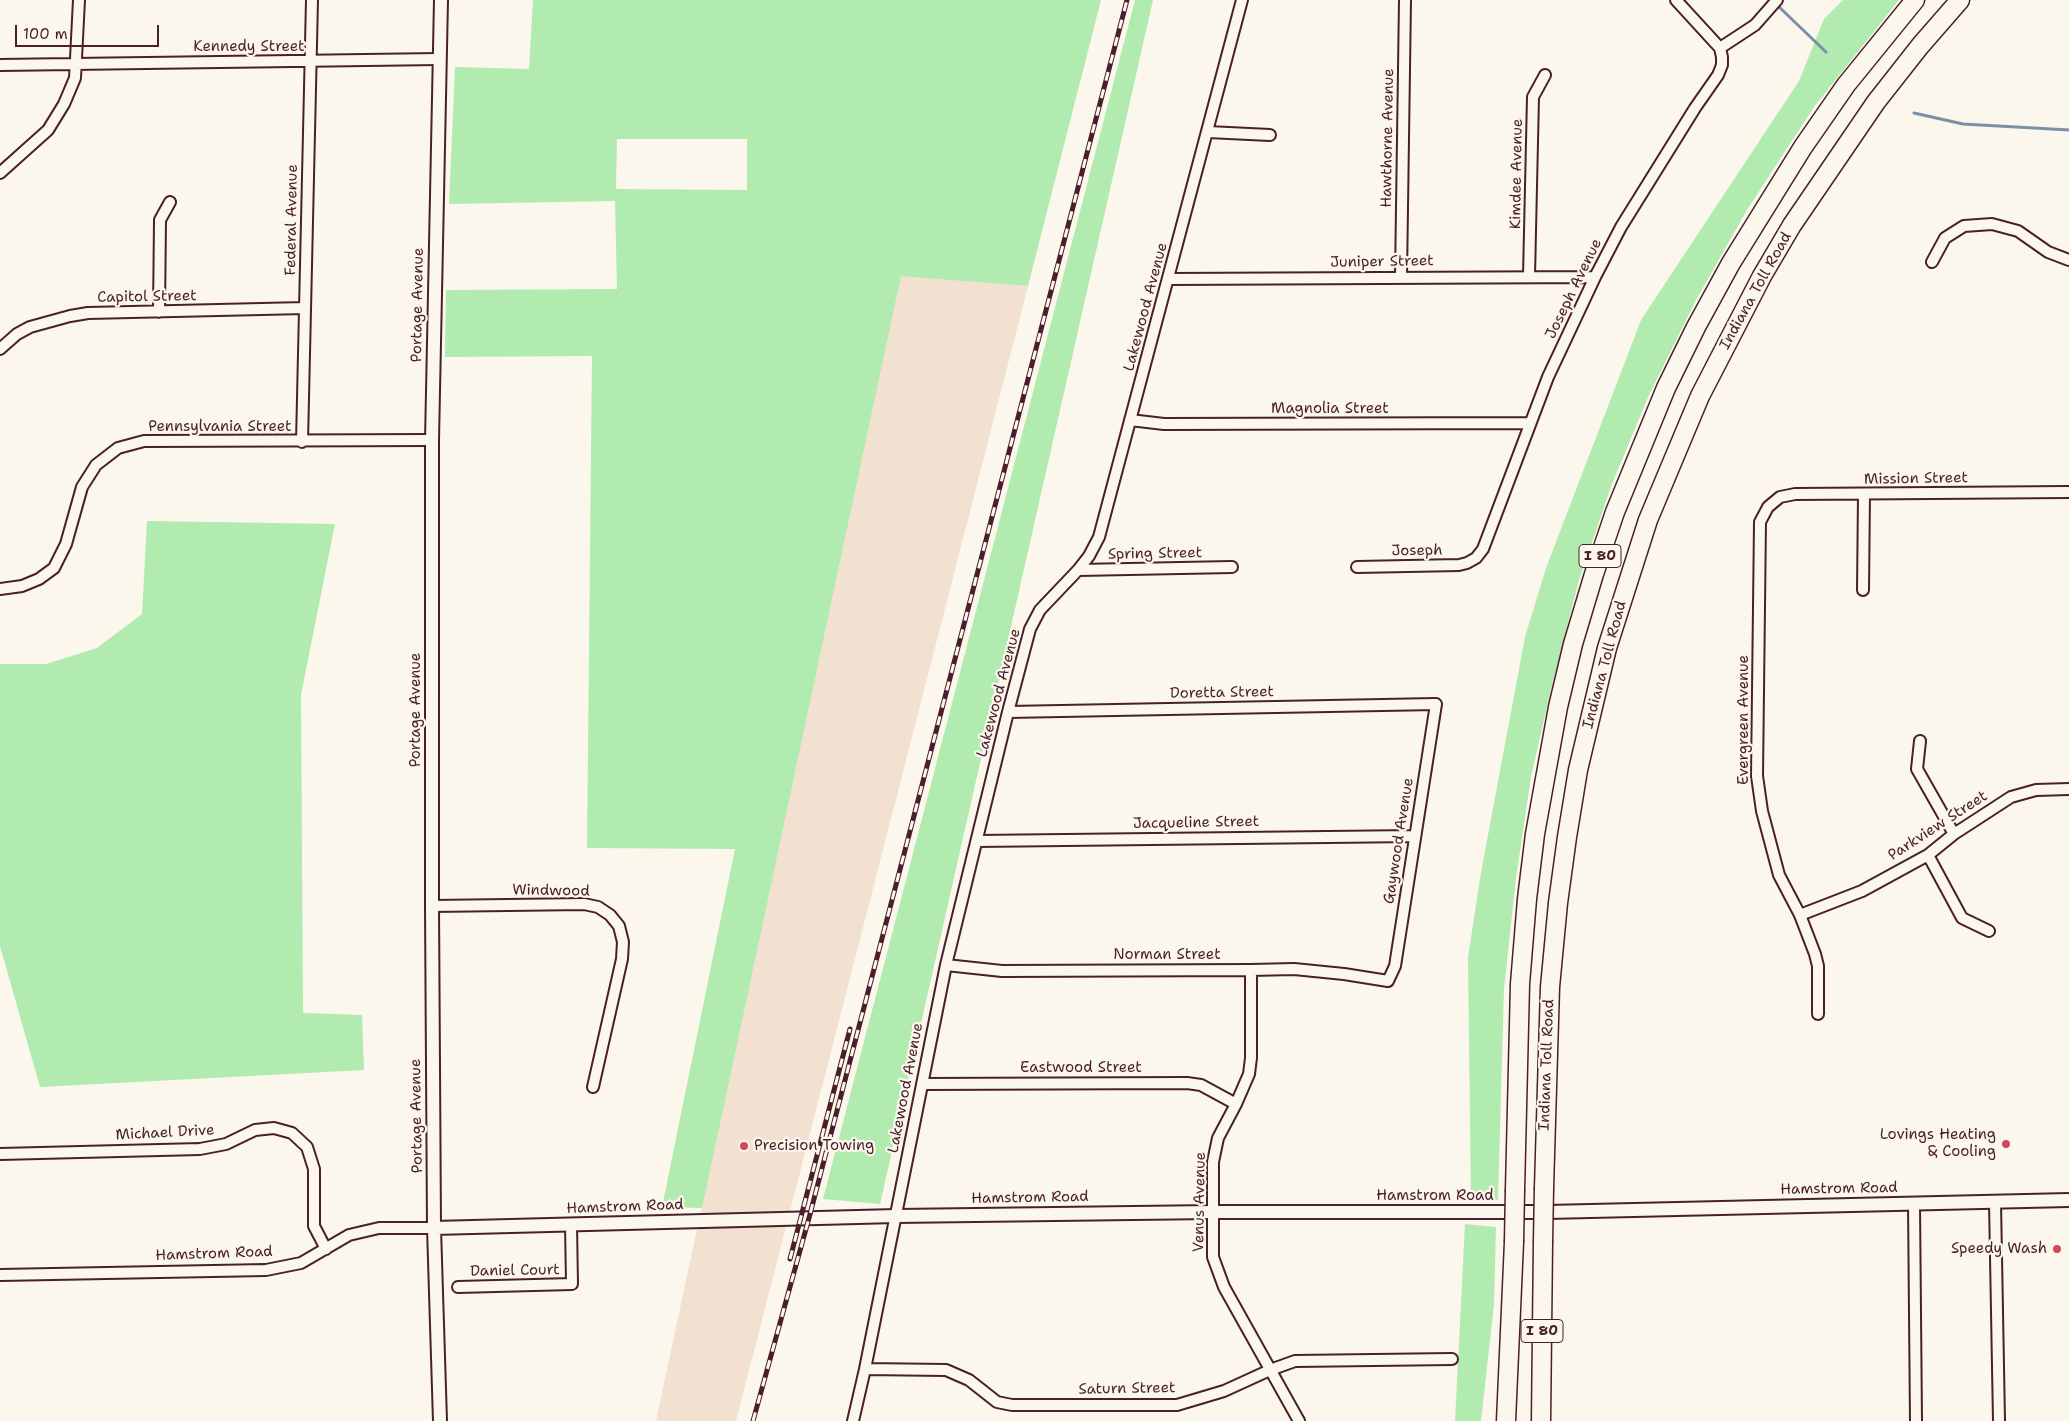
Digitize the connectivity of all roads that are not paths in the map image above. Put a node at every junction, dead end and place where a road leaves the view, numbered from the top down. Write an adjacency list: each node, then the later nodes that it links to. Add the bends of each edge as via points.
1 (80, 0): 13 (street)
2 (312, 0): 12 (street, Federal Avenue)
3 (441, 0): 11 (street, Portage Avenue)
4 (1242, 0): 16 (street, Lakewood Avenue)
5 (1405, 0): 23 (street, Hawthorne Avenue)
6 (1676, 0): 10 (street)
7 (1777, 0): 10 (street, via 1755,25)
8 (1915, 0): 77 (highway, Indiana Toll Road / I 80, bridge, via 1846,85 1808,139 1731,263 1696,327 1632,470 1594,574 1573,644 1535,834 1527,899 1520,984)
9 (1960, 0): 78 (highway, Indiana Toll Road / I 80, bridge, via 1876,102 1836,159 1782,242 1734,328 1700,396 1648,520 1607,648 1578,770 1558,903 1550,987)
10 (1720, 48): 24 (street, Joseph Avenue, via 1722,57 1718,75 1621,227)
11 (439, 59): 12 (street, Kennedy Street); 31 (street, Portage Avenue)
12 (311, 62): 13 (street, Kennedy Street); 26 (street, Federal Avenue)
13 (77, 63): 14 (street, Kennedy Street); 18 (street, via 75,78 64,104 48,130)
14 (0, 65)
15 (1545, 75): 22 (street, Kimdee Avenue, via 1534,97)
16 (1208, 132): 17 (street); 25 (street, Lakewood Avenue)
17 (1270, 136)
18 (0, 173)
19 (170, 202): 27 (street, via 160,220)
20 (2069, 260): 21 (street, via 2048,252 2018,232 1992,224 1964,226 1945,238)
21 (1932, 262)
22 (1529, 276): 23 (street, Juniper Street); 24 (street, Juniper Street)
23 (1401, 277): 25 (street, Juniper Street)
24 (1595, 277): 30 (street, Joseph Avenue)
25 (1169, 280): 29 (street, Lakewood Avenue)
26 (305, 308): 27 (street, Capitol Street); 32 (street, Federal Avenue)
27 (159, 312): 28 (street, Capitol Street, via 70,316 30,327)
28 (0, 349)
29 (1130, 420): 30 (street, Magnolia Street, via 1164,424); 39 (street, Lakewood Avenue, via 1099,537)
30 (1530, 423): 36 (street, Joseph Avenue, via 1483,549)
31 (432, 440): 32 (street, Pennsylvania Street); 50 (street, Portage Avenue)
32 (302, 442): 40 (street, Pennsylvania Street, via 144,441 118,448 96,465 82,487 66,544 54,568 22,586)
33 (2069, 492): 34 (street, Mission Street)
34 (1864, 495): 35 (street, Mission Street, via 1795,494 1780,497); 41 (street)
35 (1768, 507): 51 (street, Evergreen Avenue, via 1760,522 1757,776 1762,811 1779,875)
36 (1476, 558): 37 (street, Joseph, via 1458,565)
37 (1357, 567)
38 (1232, 568): 39 (street, Spring Street)
39 (1078, 570): 43 (street, Lakewood Avenue, via 1040,610 1030,629)
40 (0, 589)
41 (1863, 590)
42 (1436, 704): 43 (street, Doretta Street); 47 (street, Gaywood Avenue)
43 (1008, 712): 48 (street, Lakewood Avenue)
44 (1920, 741): 46 (street, via 1917,769)
45 (2069, 789): 46 (street, Parkview Street, via 2036,790 2012,797)
46 (1954, 834): 49 (street, Parkview Street)
47 (1415, 836): 48 (street, Jacqueline Street); 55 (street, Gaywood Avenue, via 1395,966)
48 (976, 841): 53 (street, Lakewood Avenue)
49 (1928, 855): 51 (street, Parkview Street, via 1862,891); 52 (street, via 1962,918)
50 (432, 906): 58 (street, Windwood, via 584,904 598,907 610,915 623,942 622,960); 67 (street, Portage Avenue)
51 (1800, 915): 56 (street, Evergreen Avenue, via 1817,960)
52 (1989, 931)
53 (946, 965): 54 (street, Norman Street, via 1002,971); 57 (street, Lakewood Avenue)
54 (1251, 970): 55 (street, Norman Street, via 1294,968); 59 (street, Venus Avenue, via 1251,1058 1249,1074)
55 (1388, 982)
56 (1818, 1014)
57 (922, 1084): 59 (street, Eastwood Street, via 1187,1083 1207,1088); 65 (street, Lakewood Avenue)
58 (593, 1087)
59 (1236, 1104): 64 (street, Venus Avenue, via 1215,1150)
60 (0, 1154): 68 (street, Michael Drive, via 200,1149 226,1144 255,1130 283,1130 292,1133 307,1147 314,1169 314,1226)
61 (2069, 1200): 62 (street, Hamstrom Road)
62 (1995, 1202): 63 (street, Hamstrom Road); 80 (street)
63 (1914, 1204): 64 (street, Hamstrom Road, via 1547,1212); 79 (street)
64 (1213, 1212): 65 (street, Hamstrom Road); 73 (street, Venus Avenue, via 1214,1257 1224,1287)
65 (896, 1216): 66 (street, Hamstrom Road); 72 (street, Lakewood Avenue)
66 (572, 1224): 67 (street, Hamstrom Road); 70 (street, Daniel Court, via 572,1284)
67 (434, 1228): 68 (street, Hamstrom Road, via 379,1228 349,1235); 74 (street, Portage Avenue)
68 (326, 1249): 69 (street, Hamstrom Road, via 302,1264 266,1270)
69 (0, 1275)
70 (458, 1287)
71 (1452, 1359): 73 (street, Saturn Street, via 1295,1361)
72 (865, 1369): 73 (street, Saturn Street, via 946,1370 969,1380 997,1402 1012,1405 1177,1405 1224,1391); 75 (street, Lakewood Avenue)
73 (1270, 1370): 76 (street, Venus Avenue)
74 (440, 1421)
75 (853, 1421)
76 (1299, 1421)
77 (1506, 1421)
78 (1541, 1421)
79 (1916, 1421)
80 (1999, 1421)

